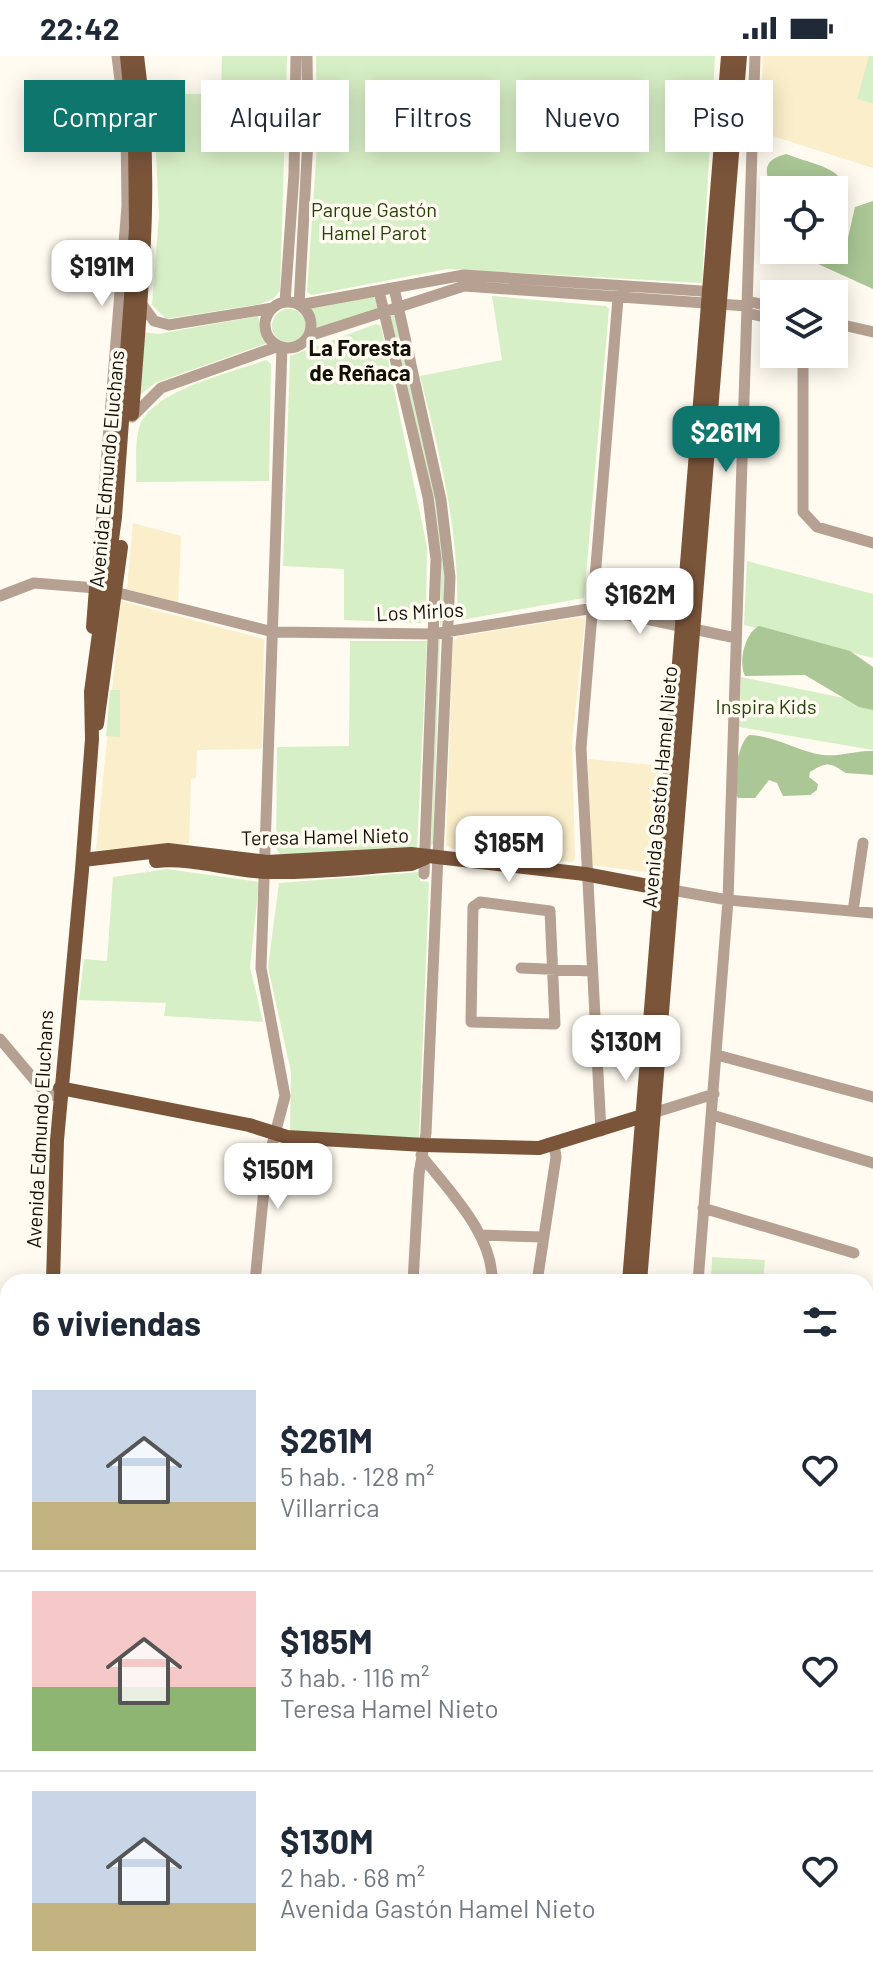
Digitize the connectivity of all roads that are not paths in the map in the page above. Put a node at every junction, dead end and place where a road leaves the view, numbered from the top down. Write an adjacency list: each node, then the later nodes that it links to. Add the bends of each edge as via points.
1 (117, 56): 13 (street)
2 (127, 56): 12 (main road, Avenida Edmundo Eluchans)
3 (137, 56): 9 (main road, Avenida Edmundo Eluchans)
4 (296, 56): 19 (street)
5 (307, 56): 20 (street)
6 (728, 56): 17 (main road, Avenida Gastón Hamel Nieto)
7 (740, 56): 17 (main road, Avenida Gastón Hamel Nieto)
8 (755, 56): 22 (street)
9 (140, 80)
10 (144, 152): 12 (main road)
11 (147, 152): 18 (main road, Avenida Edmundo Eluchans)
12 (137, 168): 13 (main road); 31 (main road, Avenida Edmundo Eluchans)
13 (127, 181): 31 (street)
14 (394, 288): 15 (street); 16 (street, via 475,275); 21 (street)
15 (379, 291): 20 (street); 25 (street)
16 (619, 292): 17 (street); 21 (street, via 464,286); 37 (street)
17 (714, 298): 22 (street); 38 (main road, Avenida Gastón Hamel Nieto)
18 (141, 302): 24 (street, via 154,321 169,325); 31 (main road, Avenida Edmundo Eluchans)
19 (285, 302): 20 (street); 24 (street)
20 (299, 305): 29 (street, via 311,319)
21 (398, 306): 25 (street); 39 (street, via 445,522 450,577)
22 (747, 307): 23 (street); 26 (street); 42 (street)
23 (760, 307)
24 (273, 308): 30 (street, via 265,329)
25 (384, 310): 29 (street); 41 (street, via 431,517 437,580)
26 (760, 313)
27 (848, 326): 28 (street)
28 (873, 332)
29 (309, 336): 30 (street, via 297,347)
30 (280, 347): 33 (street, via 161,388); 40 (street)
31 (126, 358): 33 (main road, Avenida Edmundo Eluchans); 35 (main road, Avenida Edmundo Eluchans)
32 (803, 368): 34 (street, via 802,509 817,527)
33 (132, 417): 35 (main road, Avenida Edmundo Eluchans)
34 (873, 543)
35 (107, 590): 36 (street, Los Mirlos, via 40,582); 40 (street, Los Mirlos); 43 (main road, Avenida Edmundo Eluchans, via 93,680); 43 (main road, Avenida Edmundo Eluchans, via 99,714)
36 (0, 593)
37 (594, 608): 38 (street, Los Mirlos); 39 (street, Los Mirlos); 49 (street, via 581,748)
38 (687, 628): 42 (street, Los Mirlos); 50 (main road, Avenida Gastón Hamel Nieto)
39 (446, 631): 41 (street, Los Mirlos); 45 (street)
40 (273, 632): 41 (street, Los Mirlos); 47 (street)
41 (433, 634): 45 (street)
42 (736, 638): 51 (street)
43 (92, 739): 46 (main road, Avenida Edmundo Eluchans)
44 (863, 843): 52 (street)
45 (431, 858): 47 (main road, Teresa Hamel Nieto, via 411,854); 48 (street); 49 (main road, Teresa Hamel Nieto); 67 (street)
46 (82, 865): 47 (main road, Teresa Hamel Nieto, via 178,850); 59 (main road, Avenida Edmundo Eluchans)
47 (266, 867): 65 (street, via 261,975 286,1088)
48 (424, 874)
49 (585, 874): 50 (main road, Teresa Hamel Nieto); 55 (street)
50 (666, 889): 51 (street); 62 (main road, Avenida Gastón Hamel Nieto)
51 (728, 900): 52 (street); 58 (street)
52 (853, 911): 53 (street)
53 (873, 913)
54 (521, 968): 56 (street)
55 (591, 971): 56 (street); 64 (street)
56 (555, 972): 56 (street, via 550,911 474,905 471,1022 555,1024)
57 (0, 1039): 59 (street, via 42,1089)
58 (717, 1055): 60 (street); 61 (street)
59 (60, 1093): 65 (main road, via 249,1125); 73 (main road, Avenida Edmundo Eluchans)
60 (714, 1094): 62 (street); 63 (street)
61 (873, 1097)
62 (648, 1115): 64 (main road); 78 (main road, Avenida Gastón Hamel Nieto); 79 (main road, Avenida Gastón Hamel Nieto)
63 (712, 1115): 68 (street); 69 (street)
64 (601, 1131): 66 (main road)
65 (277, 1135): 67 (main road); 74 (street, via 264,1179)
66 (554, 1145): 67 (main road); 71 (street)
67 (423, 1150): 70 (street); 75 (street)
68 (873, 1163)
69 (703, 1208): 72 (street); 80 (street)
70 (480, 1235): 71 (street); 76 (street)
71 (543, 1237): 77 (street)
72 (854, 1253)
73 (53, 1274)
74 (256, 1274)
75 (414, 1274)
76 (492, 1274)
77 (538, 1274)
78 (630, 1274)
79 (640, 1274)
80 (699, 1274)

